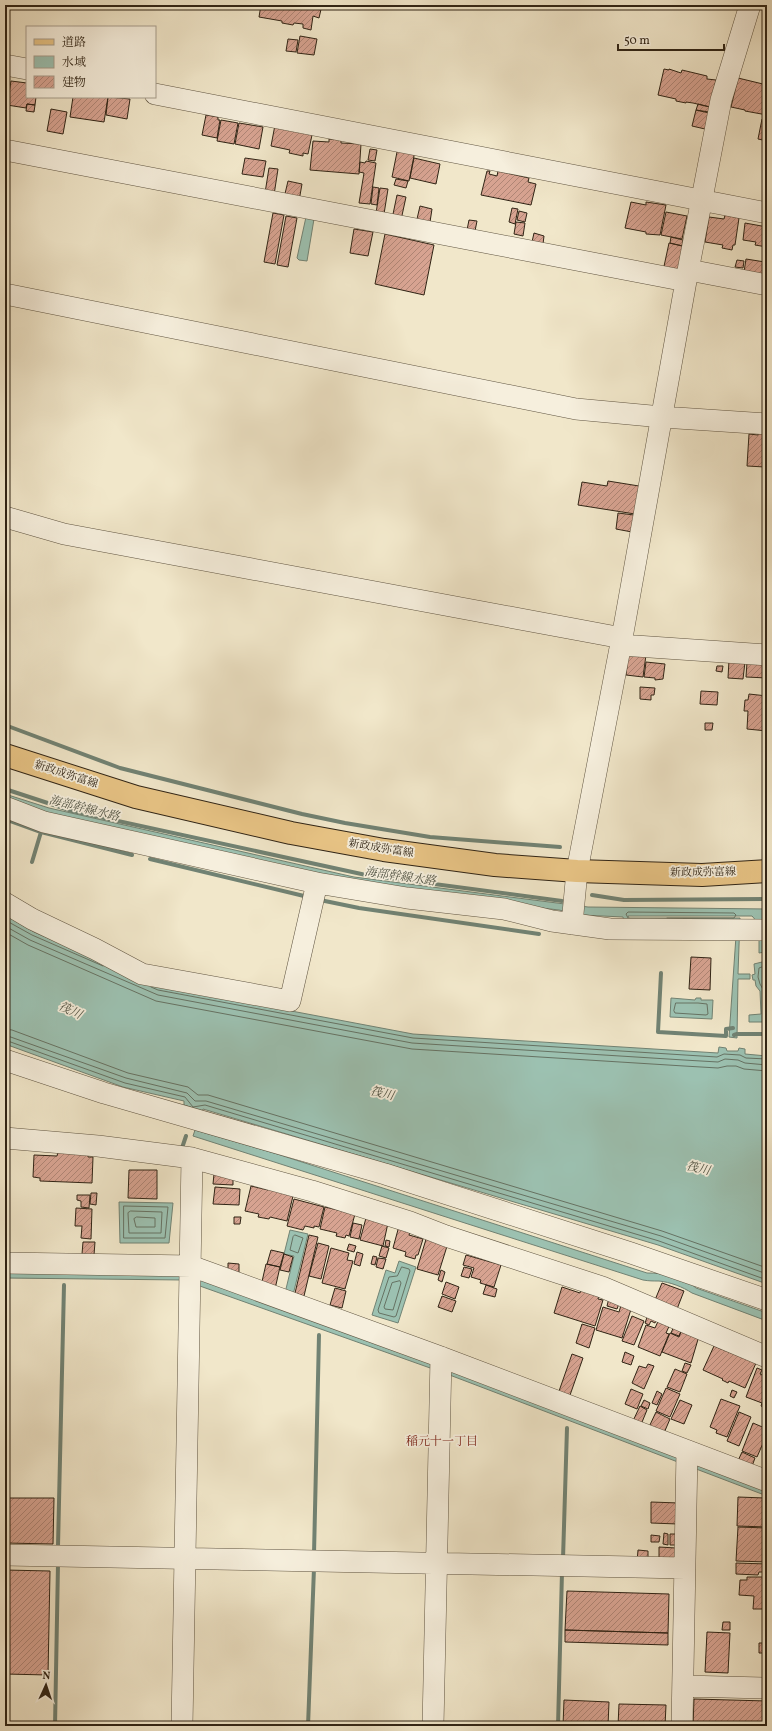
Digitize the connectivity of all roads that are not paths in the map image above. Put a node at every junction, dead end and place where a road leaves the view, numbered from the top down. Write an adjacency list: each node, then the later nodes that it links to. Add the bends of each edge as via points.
1 (750, 5): 6 (street, via 722,100)
2 (5, 65): 3 (street)
3 (26, 69)
4 (156, 94): 6 (street)
5 (5, 150): 8 (street)
6 (703, 200): 7 (street); 8 (street)
7 (767, 213)
8 (687, 276): 9 (street); 11 (street)
9 (767, 285)
10 (5, 294): 11 (street, via 576,409)
11 (662, 417): 12 (street); 14 (street)
12 (767, 424)
13 (5, 517): 14 (street, via 64,534)
14 (622, 642): 15 (street); 18 (street)
15 (767, 654)
16 (5, 755): 18 (main road, 新政成弥富線, via 136,797 291,833 384,850 495,865)
17 (5, 806): 20 (street, via 44,822)
18 (577, 871): 19 (main road, 新政成弥富線, via 702,875); 22 (street)
19 (767, 871)
20 (317, 884): 21 (street, via 290,1000 142,974); 22 (street, via 504,910 552,921)
21 (5, 903)
22 (573, 915): 23 (street, via 610,929)
23 (750, 930)
24 (5, 1060): 29 (street, via 104,1093 385,1174 631,1253)
25 (5, 1138): 26 (street)
26 (192, 1158): 28 (street); 30 (street, via 312,1191 602,1287)
27 (5, 1263): 28 (street)
28 (191, 1275): 31 (street); 35 (street)
29 (767, 1300)
30 (767, 1357)
31 (441, 1363): 32 (street); 36 (street)
32 (687, 1458): 33 (street); 37 (street)
33 (767, 1481)
34 (5, 1555): 35 (street)
35 (186, 1559): 36 (street); 40 (street)
36 (436, 1563): 37 (street); 41 (street)
37 (685, 1568): 38 (street)
38 (683, 1686): 39 (street); 42 (street)
39 (767, 1688)
40 (182, 1726)
41 (433, 1726)
42 (682, 1726)

